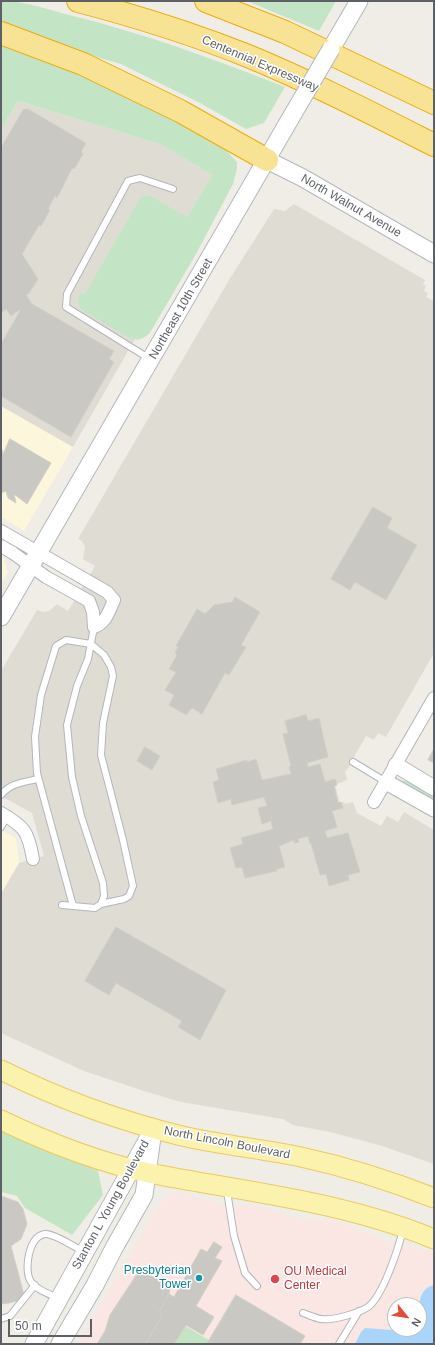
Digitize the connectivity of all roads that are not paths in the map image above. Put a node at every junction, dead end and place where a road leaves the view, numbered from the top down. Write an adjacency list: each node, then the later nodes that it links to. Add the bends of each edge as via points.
1 (78, 1): 6 (highway, Centennial Expressway, via 120,12 247,56)
2 (206, 1): 5 (highway, via 285,32)
3 (355, 7): 7 (main road, Northeast 10th Street, bridge)
4 (1, 33): 7 (highway, via 83,64 180,111)
5 (434, 103)
6 (434, 145)
7 (267, 160): 9 (main road, North Walnut Avenue); 10 (main road, Northeast 10th Street)
8 (173, 189): 10 (lane, via 140,178 128,181 67,294 66,307)
9 (434, 254)
10 (152, 360): 13 (main road, Northeast 10th Street)
11 (1, 531): 13 (street)
12 (1, 546): 13 (street)
13 (34, 559): 14 (main road, Northeast 10th Street); 15 (street, via 46,577 89,601); 15 (street, via 87,579 113,598 107,617 100,625)
14 (1, 617)
15 (94, 627): 16 (lane)
16 (91, 644): 20 (lane, via 66,640 56,646 41,695 35,737); 28 (lane, via 67,724 72,777 102,883 104,896); 28 (lane, via 104,655 113,676 103,723 101,755 133,886 124,899)
17 (434, 698): 19 (street)
18 (353, 762): 21 (lane)
19 (396, 766): 21 (street); 22 (street)
20 (38, 779): 23 (lane, via 14,784 6,788); 30 (lane)
21 (386, 782): 24 (street); 25 (street)
22 (434, 788)
23 (1, 795)
24 (374, 802)
25 (434, 810)
26 (3, 819): 27 (street, via 20,824 27,833)
27 (33, 859)
28 (101, 904): 30 (lane, via 95,908)
29 (62, 905): 30 (lane)
30 (73, 906)
31 (1, 1070): 33 (main road, North Lincoln Boulevard, via 73,1102)
32 (1, 1120): 34 (main road, via 86,1154)
33 (154, 1128): 34 (main road, Stanton L Young Boulevard); 36 (main road, North Lincoln Boulevard, via 200,1140 321,1162 367,1174)
34 (139, 1170): 35 (main road); 39 (main road, Stanton L Young Boulevard); 47 (main road, Stanton L Young Boulevard, via 144,1195)
35 (226, 1187): 37 (main road, via 313,1202); 41 (lane, via 234,1236 245,1273)
36 (434, 1198)
37 (403, 1227): 38 (main road); 43 (lane, via 400,1244 385,1282 369,1306)
38 (434, 1239)
39 (84, 1252): 40 (lane, via 52,1235 38,1236 29,1253 28,1268 30,1281); 42 (main road, Stanton L Young Boulevard)
40 (35, 1285): 42 (lane); 45 (lane, via 10,1316)
41 (257, 1286)
42 (59, 1298): 46 (main road, Stanton L Young Boulevard)
43 (359, 1311): 44 (lane, via 322,1320); 48 (lane)
44 (303, 1313)
45 (1, 1319)
46 (38, 1342)
47 (60, 1344)
48 (339, 1344)

